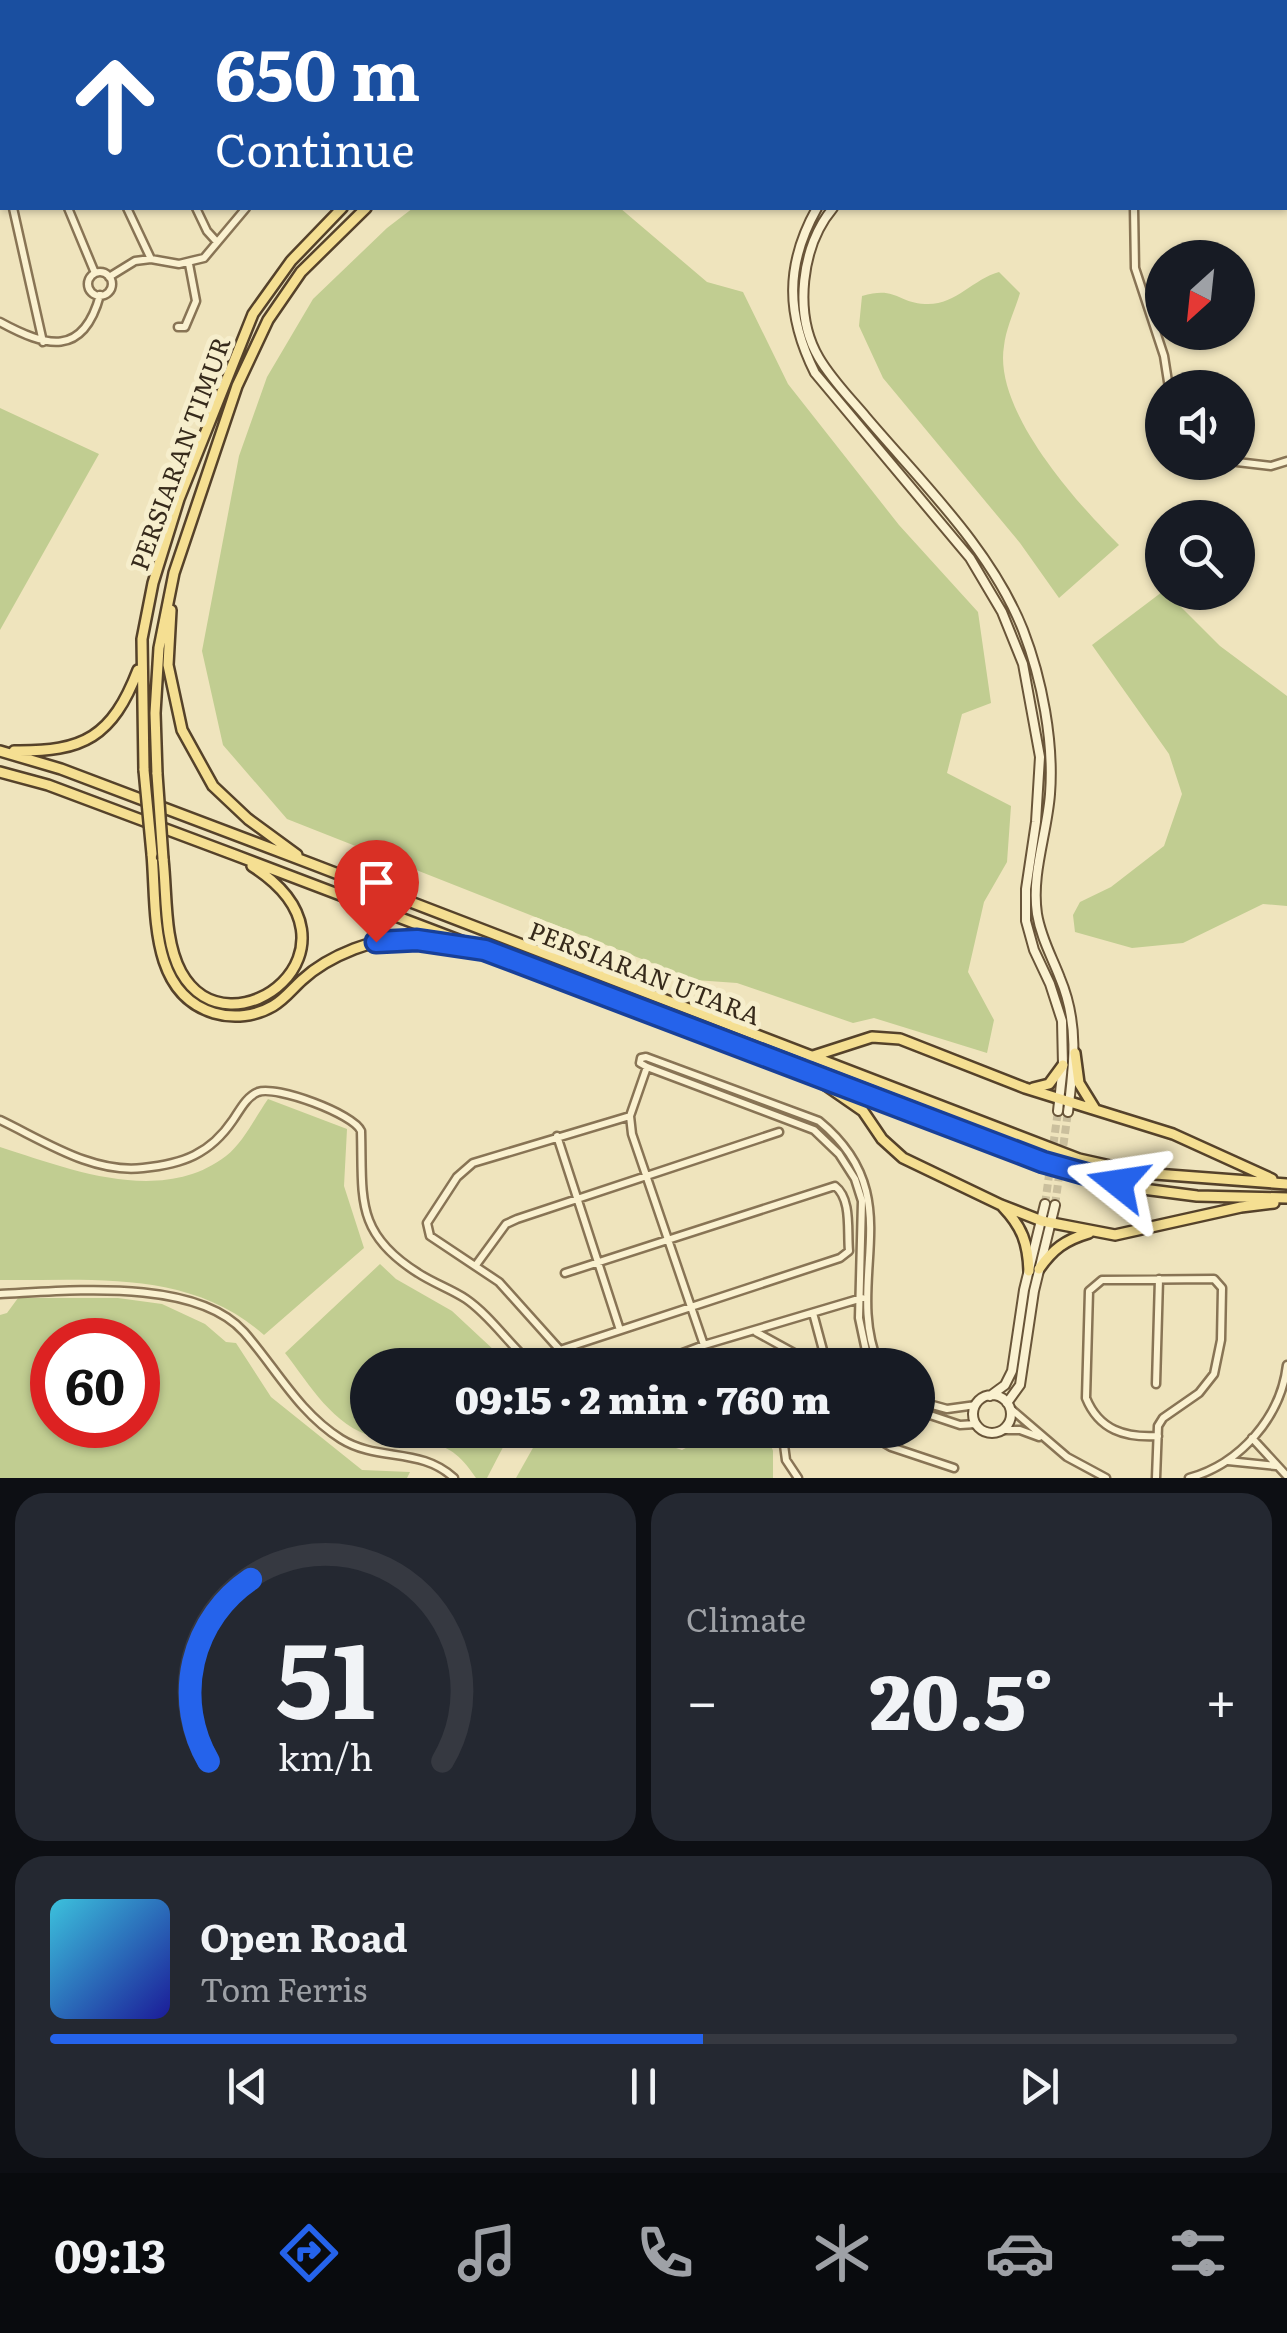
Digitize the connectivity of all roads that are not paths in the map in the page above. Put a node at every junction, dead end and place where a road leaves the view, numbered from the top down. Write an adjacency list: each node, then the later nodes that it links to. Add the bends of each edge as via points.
1 (13, 210): 19 (street)
2 (69, 210): 14 (street)
3 (128, 210): 12 (street)
4 (197, 210): 11 (street)
5 (244, 210): 11 (street)
6 (340, 210): 24 (main road, PERSIARAN TIMUR, via 252,314 164,543)
7 (364, 210): 23 (main road, PERSIARAN TIMUR, via 301,272 268,320 237,386)
8 (816, 210): 32 (street, via 802,237 793,282 799,340 815,373 970,558 1023,664 1040,756 1026,921 1062,1021)
9 (832, 210): 30 (street, via 814,241 804,284 818,356 980,554 1012,606 1033,660 1050,756 1037,915 1074,1022)
10 (1134, 210): 20 (street, via 1134,268)
11 (217, 242): 13 (street)
12 (151, 259): 13 (street); 15 (street)
13 (188, 264): 18 (street, via 196,301 185,326)
14 (95, 273): 15 (street); 16 (street, via 88,287)
15 (109, 276): 16 (street, via 110,290)
16 (100, 296): 19 (street, via 80,334)
17 (0, 322): 19 (street)
18 (178, 326)
19 (44, 342)
20 (1167, 370)
21 (1287, 462): 22 (street)
22 (1255, 464)
23 (174, 572): 27 (main road, PERSIARAN TIMUR, bridge, via 158,648 154,713 173,954 196,990 226,1004 256,1000 280,986 296,966 302,939 288,897); 28 (main road, via 168,665 182,730 213,786)
24 (140, 663): 25 (main road, via 121,708 101,732 68,748); 29 (main road, PERSIARAN TIMUR, bridge, via 160,952 170,979 194,1004 239,1016 271,1007 333,959 376,942)
25 (0, 751): 28 (main road, PERSIARAN UTARA)
26 (0, 772): 27 (main road, PERSIARAN UTARA)
27 (234, 855): 29 (main road, PERSIARAN UTARA)
28 (312, 864): 31 (main road, PERSIARAN UTARA)
29 (485, 950): 33 (main road, PERSIARAN UTARA)
30 (1075, 1053): 35 (street); 36 (main road, via 1079,1083)
31 (810, 1057): 34 (main road, via 885,1036 900,1038); 42 (main road, PERSIARAN UTARA, via 1079,1160 1142,1174)
32 (1063, 1065): 34 (main road, via 1050,1084); 35 (street)
33 (809, 1074): 44 (main road, PERSIARAN UTARA, via 1092,1177 1196,1196); 46 (main road, via 850,1099 903,1158)
34 (1025, 1088): 35 (main road)
35 (1064, 1106): 36 (main road)
36 (1095, 1109): 42 (main road, via 1174,1134)
37 (630, 1116): 40 (street); 41 (street); 56 (street, via 647,1067 814,1130 833,1146 862,1201)
38 (0, 1120): 62 (street, via 83,1159 138,1169 195,1158 260,1091 345,1115 361,1132 362,1208 376,1237 410,1268 482,1312)
39 (779, 1132): 41 (street)
40 (557, 1136): 43 (street); 51 (street, via 473,1164 427,1222 430,1236)
41 (648, 1177): 43 (street); 49 (street)
42 (1287, 1184)
43 (578, 1198): 50 (street); 51 (street, via 506,1224)
44 (1287, 1200): 48 (main road, via 1132,1233)
45 (1050, 1204): 47 (street)
46 (1000, 1205): 47 (main road); 52 (main road, via 1023,1232)
47 (1048, 1222): 48 (main road); 52 (street)
48 (1092, 1232): 52 (main road, via 1053,1250)
49 (666, 1240): 50 (street); 57 (street); 57 (street, via 827,1187 843,1192 846,1254)
50 (597, 1262): 53 (street); 59 (street)
51 (476, 1265): 59 (street, via 560,1350)
52 (1034, 1270): 71 (street, via 1012,1371); 74 (street, via 1020,1385)
53 (565, 1273)
54 (1160, 1279): 69 (street); 78 (street, via 1214,1280 1222,1288 1214,1374 1186,1405 1163,1418); 78 (street, via 1092,1286 1086,1398 1116,1432)
55 (0, 1294): 87 (street, via 130,1291 207,1307 236,1323 287,1390 335,1434 370,1452 417,1456)
56 (864, 1298): 58 (street); 66 (street); 67 (street)
57 (691, 1305): 59 (street); 61 (street)
58 (813, 1313): 60 (street); 65 (street)
59 (620, 1330)
60 (755, 1332): 61 (street); 64 (street)
61 (704, 1345): 63 (street)
62 (516, 1348)
63 (696, 1348)
64 (785, 1348)
65 (822, 1348)
66 (863, 1348)
67 (872, 1348)
68 (1287, 1364): 70 (street)
69 (1156, 1384)
70 (1286, 1385): 79 (street)
71 (990, 1396): 72 (street); 74 (street)
72 (976, 1404): 73 (street); 76 (street)
73 (935, 1406)
74 (1008, 1406): 77 (street); 80 (street)
75 (935, 1416): 76 (street)
76 (976, 1424): 77 (street, via 985,1432)
77 (1003, 1430): 80 (street)
78 (1158, 1436): 90 (street)
79 (1252, 1438): 83 (street); 84 (street)
80 (1045, 1440): 89 (street)
81 (784, 1448): 88 (street)
82 (890, 1448): 85 (street)
83 (1228, 1461): 84 (street); 91 (street)
84 (1277, 1466): 86 (street)
85 (954, 1468)
86 (1287, 1476)
87 (454, 1478)
88 (798, 1478)
89 (1106, 1478)
90 (1156, 1478)
91 (1189, 1478)

